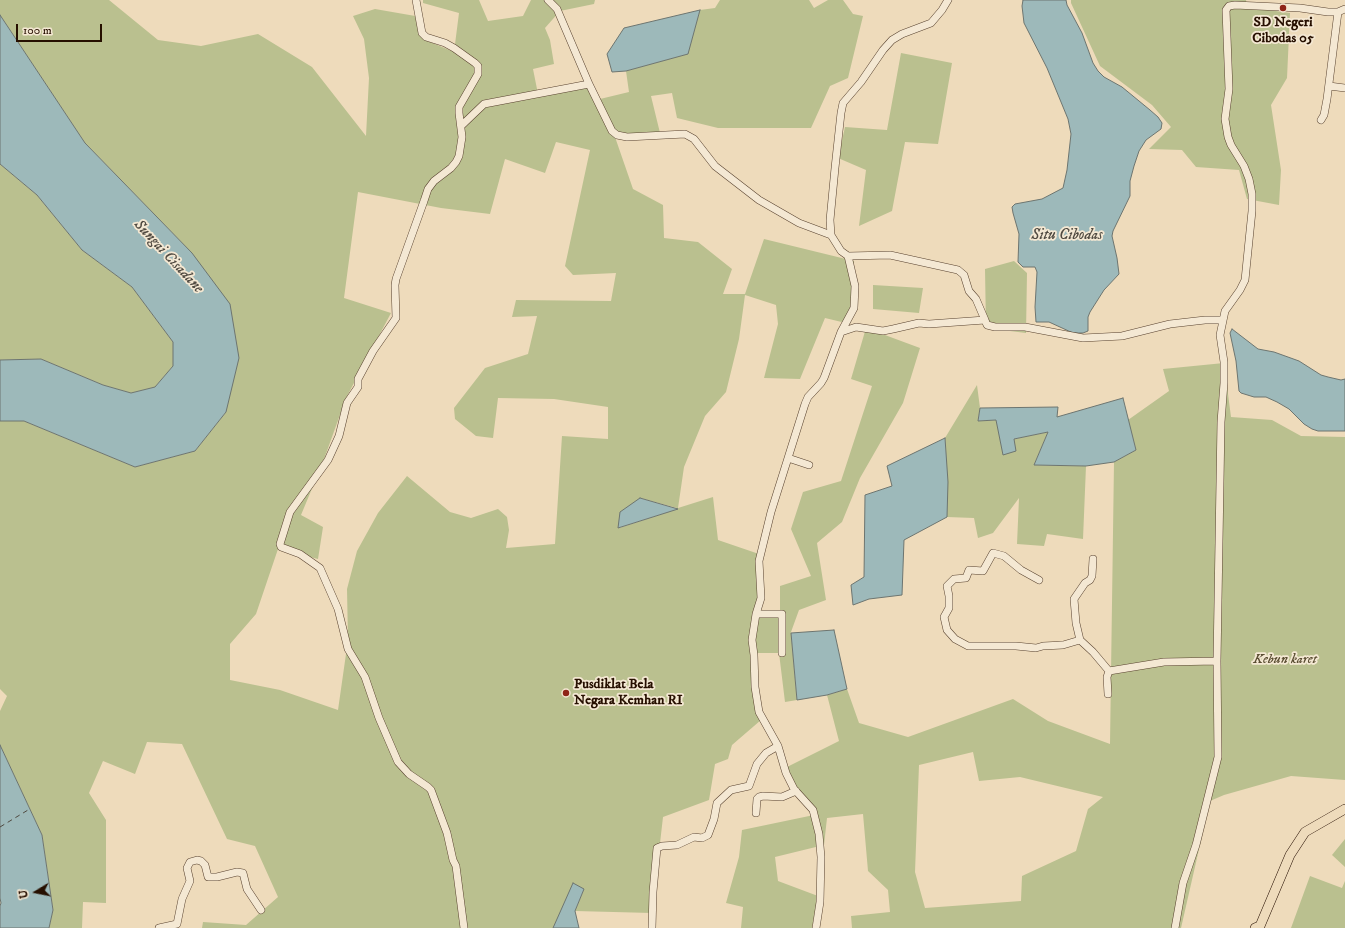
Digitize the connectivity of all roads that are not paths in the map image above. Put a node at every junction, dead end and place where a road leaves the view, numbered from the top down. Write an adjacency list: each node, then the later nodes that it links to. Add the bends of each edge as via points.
1 (416, 0): 10 (street, via 422,33 454,48 478,66 478,74 459,107)
2 (548, 0): 6 (street, via 557,9)
3 (948, 0): 11 (street, via 931,24 892,40 843,103 830,220)
4 (1236, 2): 5 (street, via 1328,12); 14 (street, via 1226,10 1229,89 1225,118 1231,145 1250,179 1252,211 1245,280 1225,311)
5 (1342, 11): 7 (street)
6 (589, 84): 10 (street, via 484,104); 11 (street, via 616,135 627,137 685,134 694,139 715,166 759,200 799,223)
7 (1329, 86): 8 (street); 9 (street)
8 (1345, 88)
9 (1321, 120)
10 (461, 126): 32 (street, via 459,156 451,168 428,189 396,279 394,322 373,351 358,379 358,387 347,403 339,436 328,460 290,512 280,544 281,547 300,554 320,568 338,609 348,649 365,677 398,762 408,774 431,790 456,866)
11 (831, 236): 12 (street, via 841,251)
12 (848, 256): 13 (street, via 890,255 958,270 964,275 969,291 976,299); 15 (street, via 855,286 854,308)
13 (985, 320): 14 (street, via 987,325 995,327 1025,327 1083,338 1122,336 1170,324); 15 (street, via 919,323 883,330 856,327)
14 (1223, 320): 23 (street, via 1220,336 1224,383 1221,422)
15 (841, 332): 16 (street, via 821,384 808,397 805,404)
16 (788, 458): 17 (street); 20 (street, via 759,561 761,598)
17 (809, 465)
18 (1093, 559): 21 (street, via 1092,576 1074,599)
19 (1039, 580): 21 (street, via 1004,556 993,553 983,571 969,570 966,578 954,580 947,586 949,608 944,617 947,630 955,639 968,646 1036,648)
20 (756, 614): 22 (street, via 782,614); 26 (street, via 752,640 755,687 761,718)
21 (1080, 640): 24 (street)
22 (782, 653)
23 (1217, 662): 24 (street, via 1164,662); 35 (street, via 1218,757 1196,845 1183,883)
24 (1109, 671): 25 (street)
25 (1108, 694)
26 (778, 746): 27 (street, via 786,773); 33 (street, via 766,753 757,764 749,786 730,790 717,803 708,835 702,838 694,837 677,846 657,848)
27 (796, 791): 29 (street, via 782,797 759,797); 34 (street, via 813,810 819,834 820,902)
28 (1345, 809): 36 (main road, via 1305,832 1290,855 1260,926)
29 (756, 813)
30 (261, 910): 31 (street, via 247,889 243,873 208,876 205,865 196,860 190,862 187,868 190,880 182,900 177,924)
31 (159, 928)
32 (464, 928)
33 (652, 928)
34 (816, 928)
35 (1175, 928)
36 (1255, 928)

